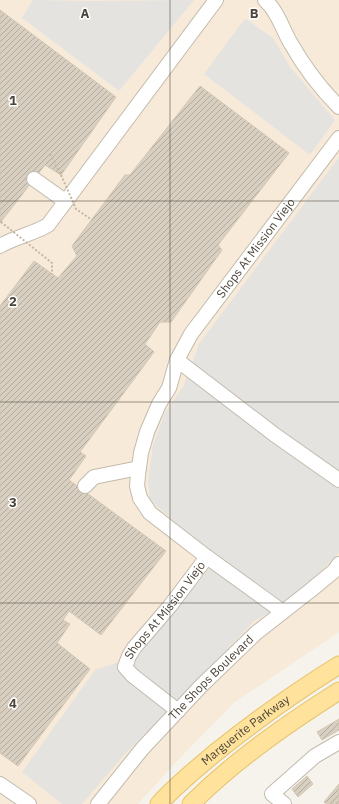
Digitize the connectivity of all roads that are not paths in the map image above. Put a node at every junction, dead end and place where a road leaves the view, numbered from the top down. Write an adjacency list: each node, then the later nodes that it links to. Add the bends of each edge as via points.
1 (216, 0): 6 (street)
2 (265, 0): 3 (street, via 282,22 290,42 308,72)
3 (339, 107)
4 (339, 138): 8 (street, Shops At Mission Viejo, via 191,334)
5 (34, 179): 6 (street)
6 (66, 201): 7 (street, via 48,225)
7 (0, 246)
8 (177, 360): 9 (street, Shops At Mission Viejo, via 169,388 146,432); 10 (street)
9 (139, 468): 11 (street, via 94,477); 12 (street, Shops At Mission Viejo, via 137,486 140,498 150,513)
10 (339, 480)
11 (84, 486)
12 (207, 557): 14 (street, Shops At Mission Viejo); 17 (street, Shops At Mission Viejo, via 134,648 124,667)
13 (339, 564): 14 (street, The Shops Boulevard, via 334,571)
14 (283, 612): 17 (street, The Shops Boulevard, via 256,633)
15 (339, 665): 24 (main road, Marguerite Parkway, via 252,723 176,786)
16 (339, 691): 25 (main road, Marguerite Parkway, via 264,741)
17 (178, 711): 23 (street, The Shops Boulevard, via 142,749)
18 (339, 742): 26 (street, via 315,756 272,794)
19 (0, 784): 22 (street)
20 (8, 804): 21 (street)
21 (24, 804)
22 (28, 804)
23 (98, 804)
24 (159, 804)
25 (191, 804)
26 (284, 804)

